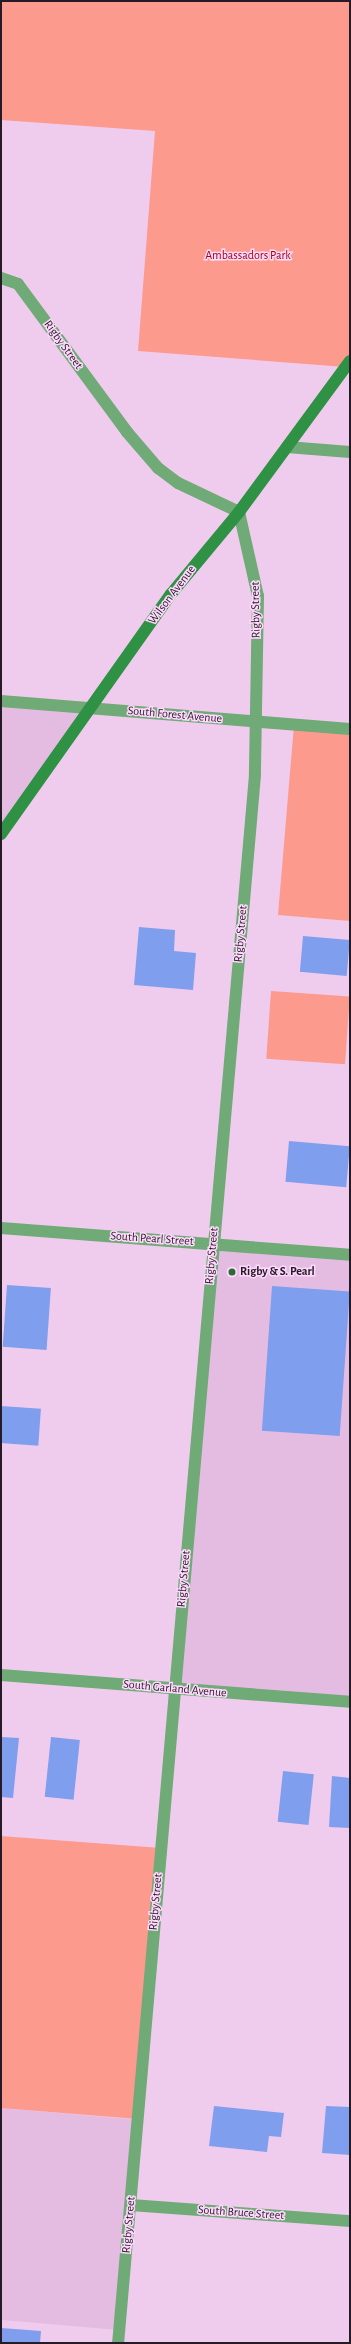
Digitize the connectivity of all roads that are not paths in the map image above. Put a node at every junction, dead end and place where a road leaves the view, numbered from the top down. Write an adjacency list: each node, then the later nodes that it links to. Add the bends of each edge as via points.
1 (1, 278): 5 (street, Rigby Street, via 18,284 127,432 158,468 178,483)
2 (350, 361): 3 (main road, Wilson Avenue)
3 (286, 447): 4 (street); 5 (main road, Wilson Avenue)
4 (350, 452)
5 (239, 512): 7 (main road, Wilson Avenue, via 171,594); 8 (street, Rigby Street, via 258,596)
6 (1, 701): 7 (street, South Forest Avenue)
7 (90, 708): 8 (street, South Forest Avenue); 10 (main road, Wilson Avenue)
8 (255, 722): 9 (street, South Forest Avenue); 12 (street, Rigby Street, via 254,775)
9 (350, 729)
10 (1, 834)
11 (1, 1228): 12 (street, South Pearl Street)
12 (214, 1244): 13 (street, South Pearl Street); 15 (street, Rigby Street)
13 (350, 1255)
14 (1, 1675): 15 (street, South Garland Avenue)
15 (174, 1690): 16 (street, South Garland Avenue); 17 (street, Rigby Street)
16 (350, 1702)
17 (131, 2205): 18 (street, South Bruce Street); 19 (street, Rigby Street)
18 (350, 2221)
19 (118, 2343)

